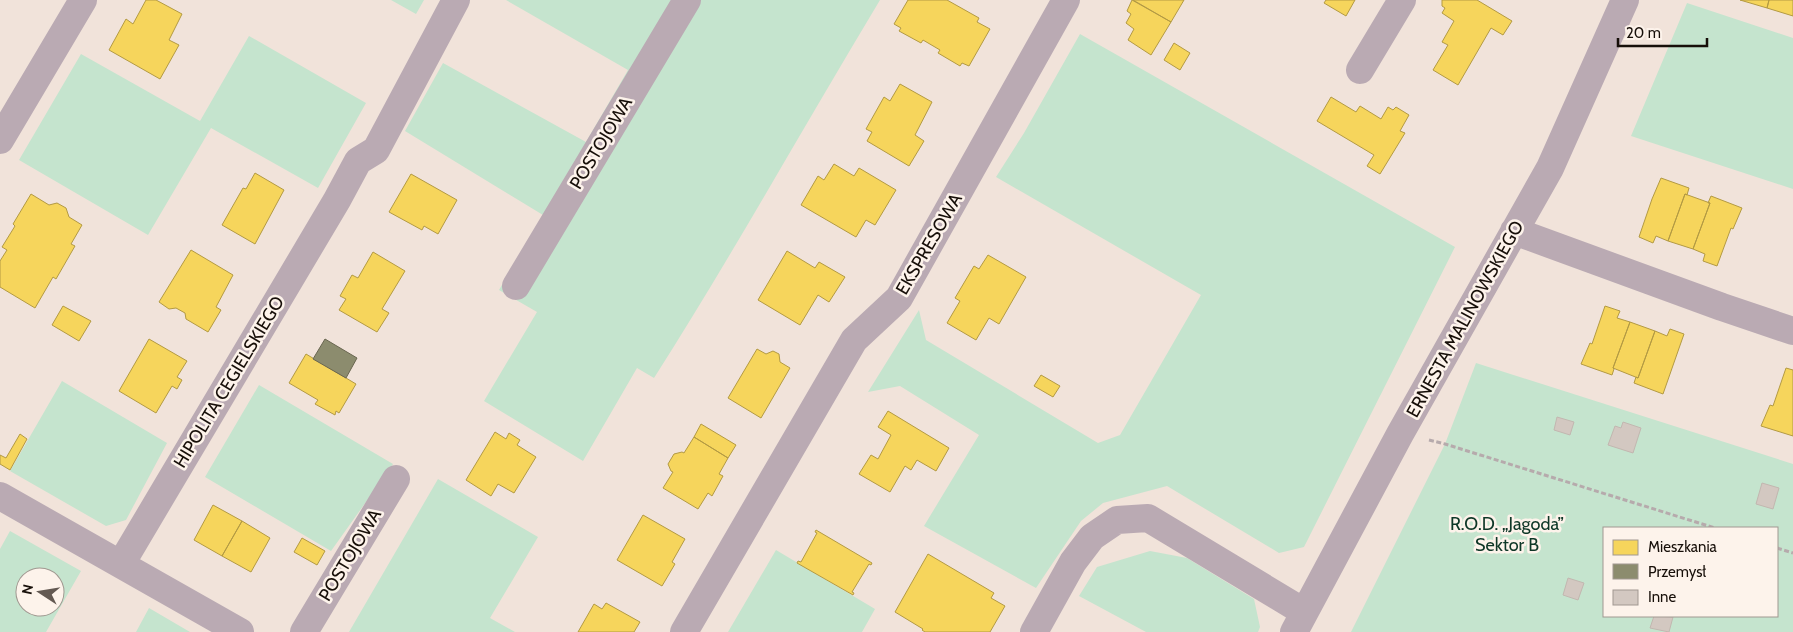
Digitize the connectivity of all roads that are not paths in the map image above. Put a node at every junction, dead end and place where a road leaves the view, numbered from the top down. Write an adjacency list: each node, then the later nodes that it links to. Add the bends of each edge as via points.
1 (82, 0): 8 (street)
2 (456, 0): 14 (street, HIPOLITA CEGIELSKIEGO, via 376,150 358,161)
3 (687, 0): 10 (street, POSTOJOWA)
4 (1402, 0): 7 (street)
5 (1625, 0): 9 (street, ERNESTA MALINOWSKIEGO, via 1550,168)
6 (1059, 2): 18 (street, EKSPRESOWA, via 899,298 854,340)
7 (1360, 70)
8 (0, 140)
9 (1514, 230): 11 (street); 15 (street, ERNESTA MALINOWSKIEGO)
10 (516, 286)
11 (1793, 331)
12 (396, 479): 17 (street, POSTOJOWA)
13 (0, 496): 14 (street)
14 (121, 564): 16 (street)
15 (1299, 622): 19 (street, via 1148,518 1117,520 1092,537)
16 (240, 632)
17 (304, 632)
18 (684, 632)
19 (1034, 632)

